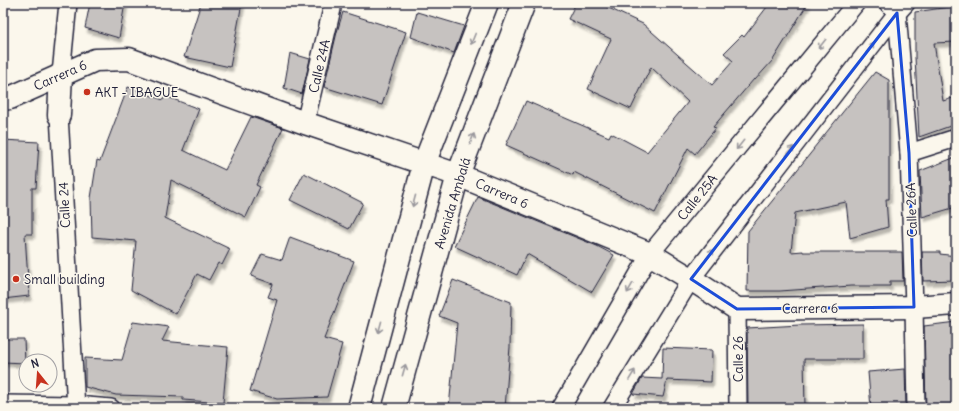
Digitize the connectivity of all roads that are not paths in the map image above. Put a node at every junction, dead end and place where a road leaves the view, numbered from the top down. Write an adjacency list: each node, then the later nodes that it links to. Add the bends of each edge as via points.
1 (68, 3): 7 (street, Calle 24)
2 (487, 3): 13 (street, one-way to 13)
3 (524, 3): 14 (street, Avenida Ambalá, one-way to 3)
4 (856, 3): 15 (street, Calle 25A, one-way to 15)
5 (897, 6): 12 (street, Calle 26A); 16 (street, one-way to 5)
6 (332, 9): 10 (street, Calle 24A)
7 (62, 74): 8 (street, Carrera 6); 9 (street, Calle 24); 10 (street, Carrera 6, via 94,60 128,59)
8 (3, 99)
9 (58, 115): 21 (street, Calle 24)
10 (305, 123): 13 (street, Carrera 6)
11 (956, 138): 12 (street)
12 (909, 153): 18 (street, Calle 26A)
13 (424, 164): 14 (street, Carrera 6); 23 (street, one-way to 23)
14 (458, 175): 15 (street, Carrera 6); 24 (street, Avenida Ambalá, one-way to 14)
15 (650, 254): 16 (street, Carrera 6); 25 (street, Calle 25A, one-way to 25)
16 (691, 279): 19 (street, Carrera 6); 26 (street, one-way to 16)
17 (956, 304): 18 (street, Carrera 6)
18 (914, 307): 19 (street, Carrera 6); 28 (street, Calle 26A)
19 (737, 309): 27 (street, Calle 26)
20 (3, 404): 21 (street)
21 (76, 406): 22 (street)
22 (111, 408)
23 (359, 408)
24 (394, 408)
25 (561, 408)
26 (612, 408)
27 (738, 408)
28 (916, 408)

